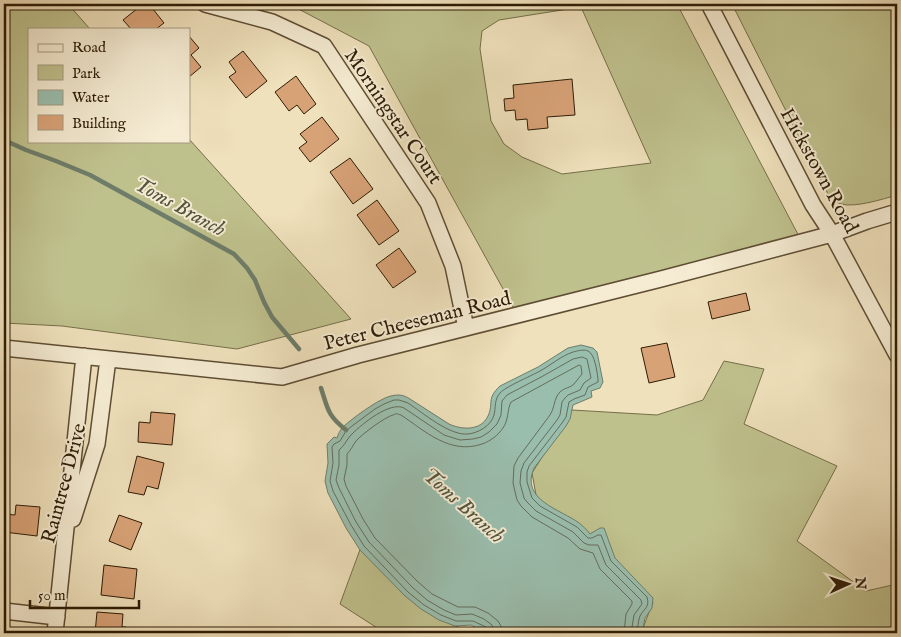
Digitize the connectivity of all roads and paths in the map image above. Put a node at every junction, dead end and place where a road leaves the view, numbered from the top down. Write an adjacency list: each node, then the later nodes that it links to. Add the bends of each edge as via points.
1 (205, 4): 5 (street, Morningstar Court, via 272,22 324,46 428,203 453,266)
2 (709, 4): 4 (street, Hickstown Road, via 813,205)
3 (897, 212): 4 (street, Peter Cheeseman Road)
4 (832, 234): 5 (street, Peter Cheeseman Road); 7 (street, Hickstown Road)
5 (466, 328): 9 (street, Peter Cheeseman Road, via 282,377)
6 (4, 348): 8 (street, Peter Cheeseman Road)
7 (897, 355)
8 (84, 356): 9 (street, Peter Cheeseman Road); 10 (street, Raintree Drive)
9 (108, 359): 10 (street, Raintree Drive, via 97,444)
10 (63, 559): 12 (street, Raintree Drive)
11 (4, 611): 12 (street)
12 (57, 617): 13 (street, Raintree Drive)
13 (55, 633)

